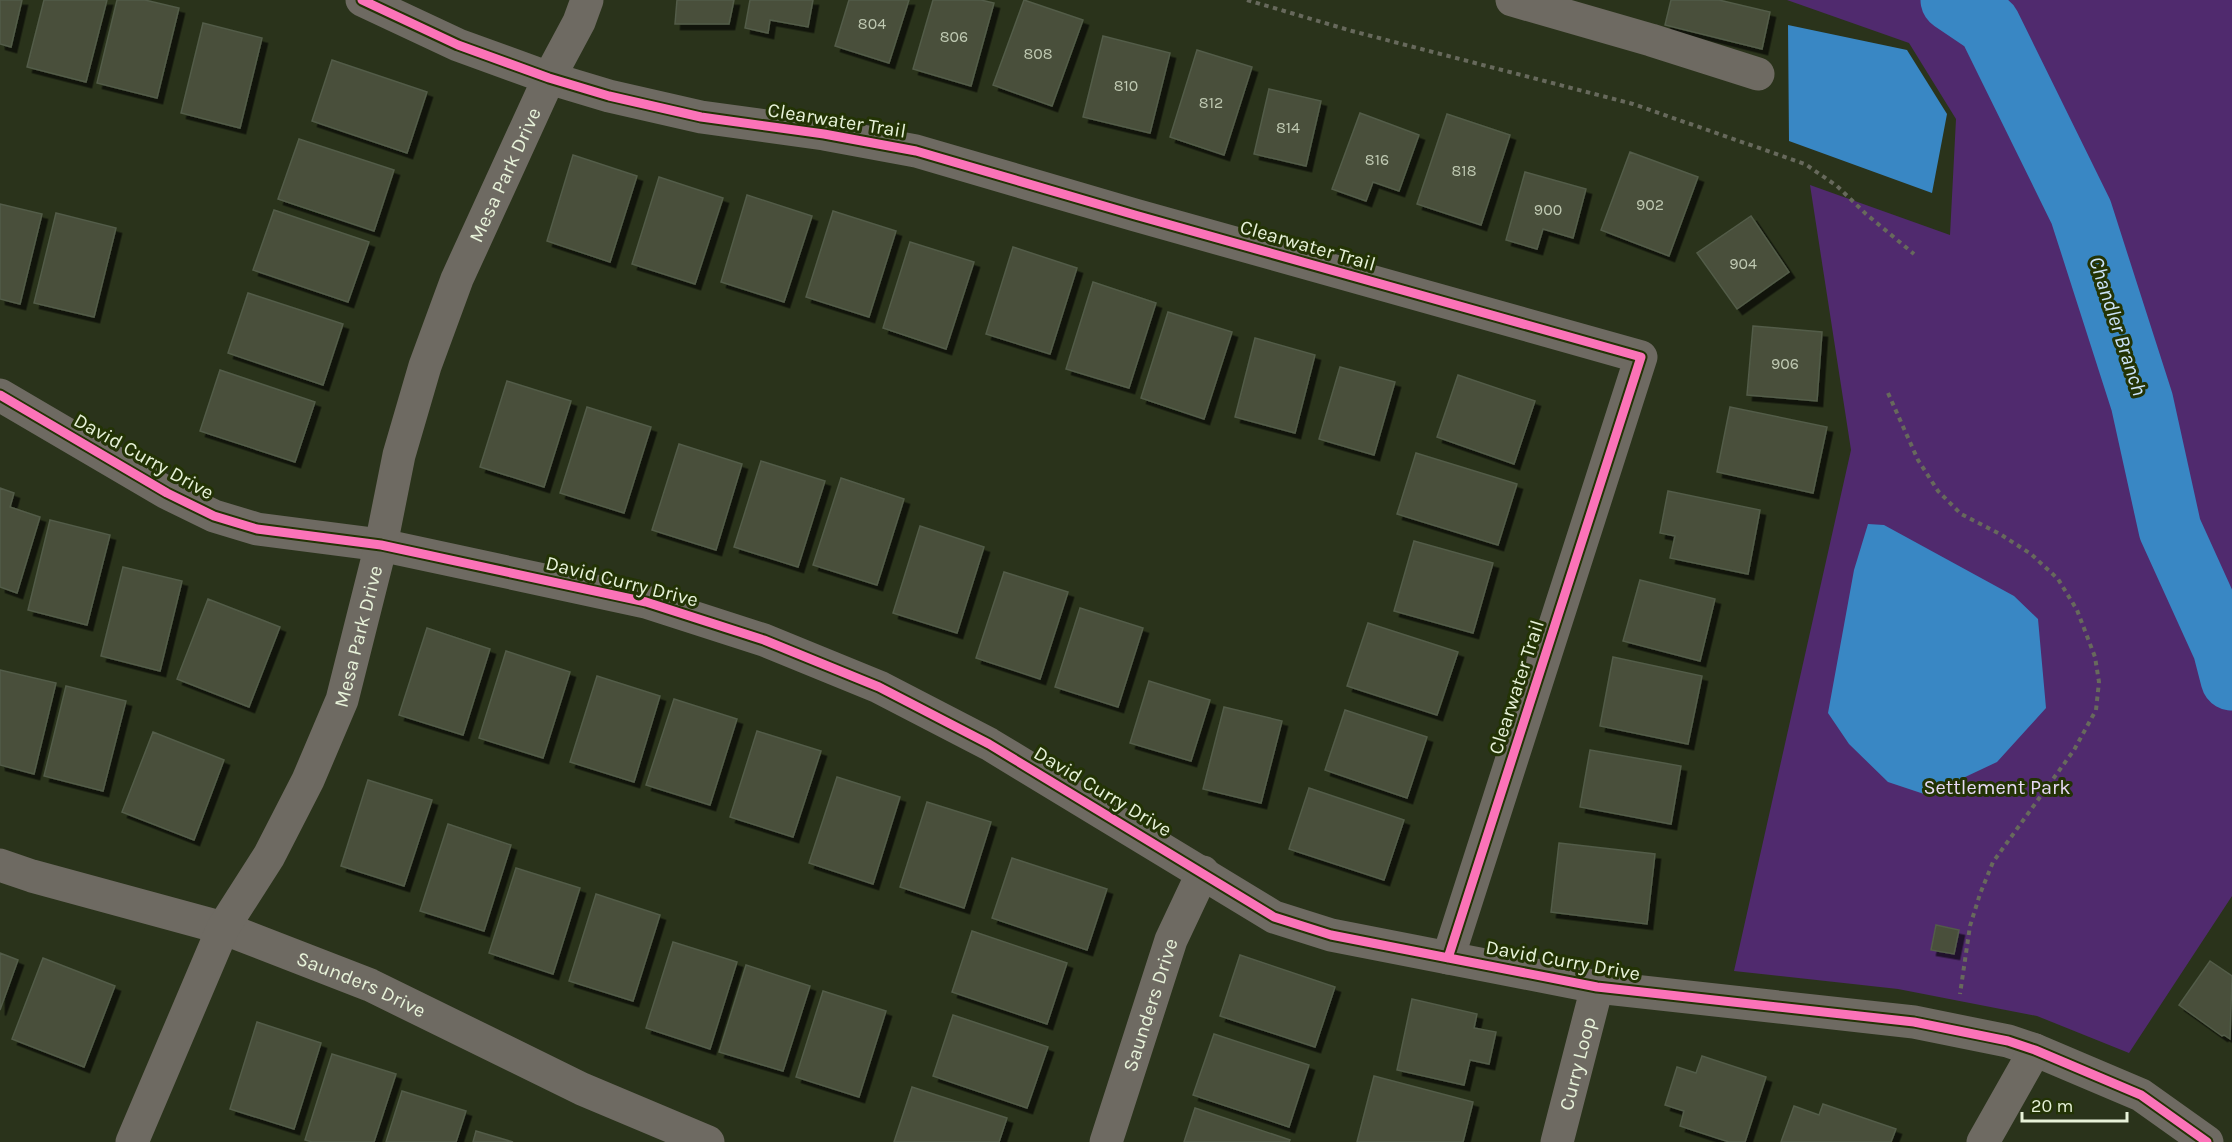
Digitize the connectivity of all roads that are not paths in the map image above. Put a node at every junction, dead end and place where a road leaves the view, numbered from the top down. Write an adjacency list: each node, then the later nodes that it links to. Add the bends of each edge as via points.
1 (362, 0): 6 (street, Clearwater Trail, via 459,45)
2 (587, 0): 6 (street, Mesa Park Drive)
3 (1512, 0): 4 (street)
4 (1567, 8): 5 (street)
5 (1758, 74)
6 (549, 78): 8 (street, Mesa Park Drive, via 457,279 424,366 399,455); 12 (street, Clearwater Trail, via 701,117 916,151 1641,357)
7 (0, 395): 8 (street, David Curry Drive, via 167,493 214,516 257,529)
8 (381, 545): 10 (street, David Curry Drive, via 646,602 764,640 879,687 989,744); 11 (street, Mesa Park Drive, via 342,700 309,780 269,856)
9 (0, 865): 11 (street, Saunders Drive)
10 (1203, 872): 12 (street, David Curry Drive, via 1274,917 1331,935); 17 (street, Saunders Drive, via 1171,940)
11 (224, 928): 15 (street, Mesa Park Drive); 16 (street, Saunders Drive, via 370,985 582,1089)
12 (1448, 958): 13 (street, David Curry Drive)
13 (1597, 987): 14 (street, David Curry Drive, via 1914,1022); 18 (street, Curry Loop)
14 (2035, 1050): 19 (street); 20 (street, David Curry Drive, via 2141,1095)
15 (132, 1142)
16 (708, 1142)
17 (1106, 1142)
18 (1557, 1142)
19 (1983, 1142)
20 (2207, 1142)

